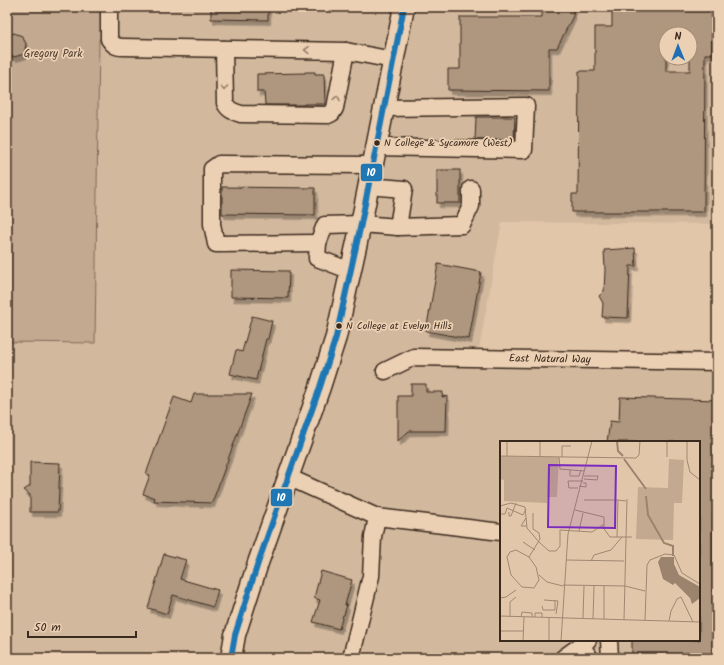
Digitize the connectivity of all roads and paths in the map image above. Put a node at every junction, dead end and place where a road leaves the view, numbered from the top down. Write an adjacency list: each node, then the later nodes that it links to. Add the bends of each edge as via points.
1 (109, 7): 3 (lane, via 109,39 116,47)
2 (404, 7): 5 (main road)
3 (224, 49): 4 (lane, one-way to 3); 4 (lane, one-way to 4, via 225,103 232,111 241,114 320,115 328,115 335,108)
4 (346, 50): 5 (lane)
5 (394, 60): 6 (main road)
6 (384, 108): 7 (main road); 7 (lane, via 526,106 524,150)
7 (374, 156): 8 (main road); 12 (lane, via 218,164 212,169 212,224 216,244)
8 (368, 186): 10 (main road); 11 (lane, via 404,189)
9 (471, 189): 11 (lane, via 471,206 462,225)
10 (361, 224): 11 (lane); 12 (lane, via 326,225); 13 (main road)
11 (398, 227)
12 (318, 243): 13 (lane, via 318,258)
13 (351, 271): 16 (main road, via 336,337)
14 (717, 362): 15 (lane, East Natural Way, via 414,357)
15 (385, 371)
16 (288, 477): 17 (lane); 21 (main road, via 235,635)
17 (377, 517): 18 (lane); 22 (lane, via 371,576)
18 (500, 532)
19 (609, 641): 25 (lane)
20 (585, 642): 23 (lane); 24 (lane)
21 (231, 658)
22 (351, 658)
23 (563, 658)
24 (590, 658)
25 (610, 658)

